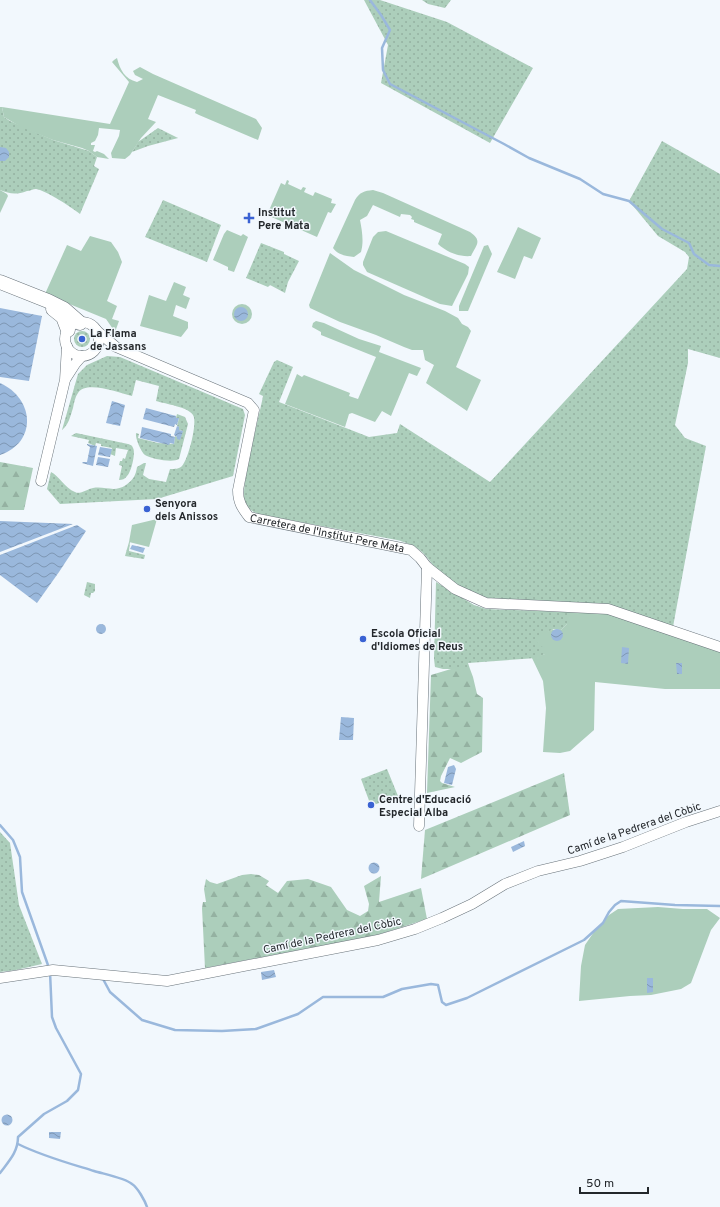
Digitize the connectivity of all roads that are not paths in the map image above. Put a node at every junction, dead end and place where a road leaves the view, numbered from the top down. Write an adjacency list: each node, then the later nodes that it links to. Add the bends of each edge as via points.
1 (0, 282): 2 (street)
2 (42, 300): 3 (street, via 64,309); 4 (street, via 63,317)
3 (80, 323): 4 (street); 5 (street, via 90,324)
4 (68, 330): 6 (street)
5 (96, 330): 7 (street, Carretera de l'Institut Pere Mata); 8 (street, via 99,340)
6 (66, 346): 9 (street); 10 (street)
7 (116, 347): 8 (street); 12 (street, Carretera de l'Institut Pere Mata, via 248,403 254,410 238,490 238,500 249,516 411,550)
8 (94, 350): 9 (street)
9 (82, 356): 10 (street)
10 (65, 380): 11 (street)
11 (41, 481)
12 (427, 567): 13 (street, via 455,589 486,603 608,609); 15 (street)
13 (720, 647)
14 (720, 811): 16 (street, Camí de la Pedrera del Còbic, via 623,847 538,871 505,884 442,918 378,940 167,981 53,970)
15 (420, 826)
16 (0, 978)

